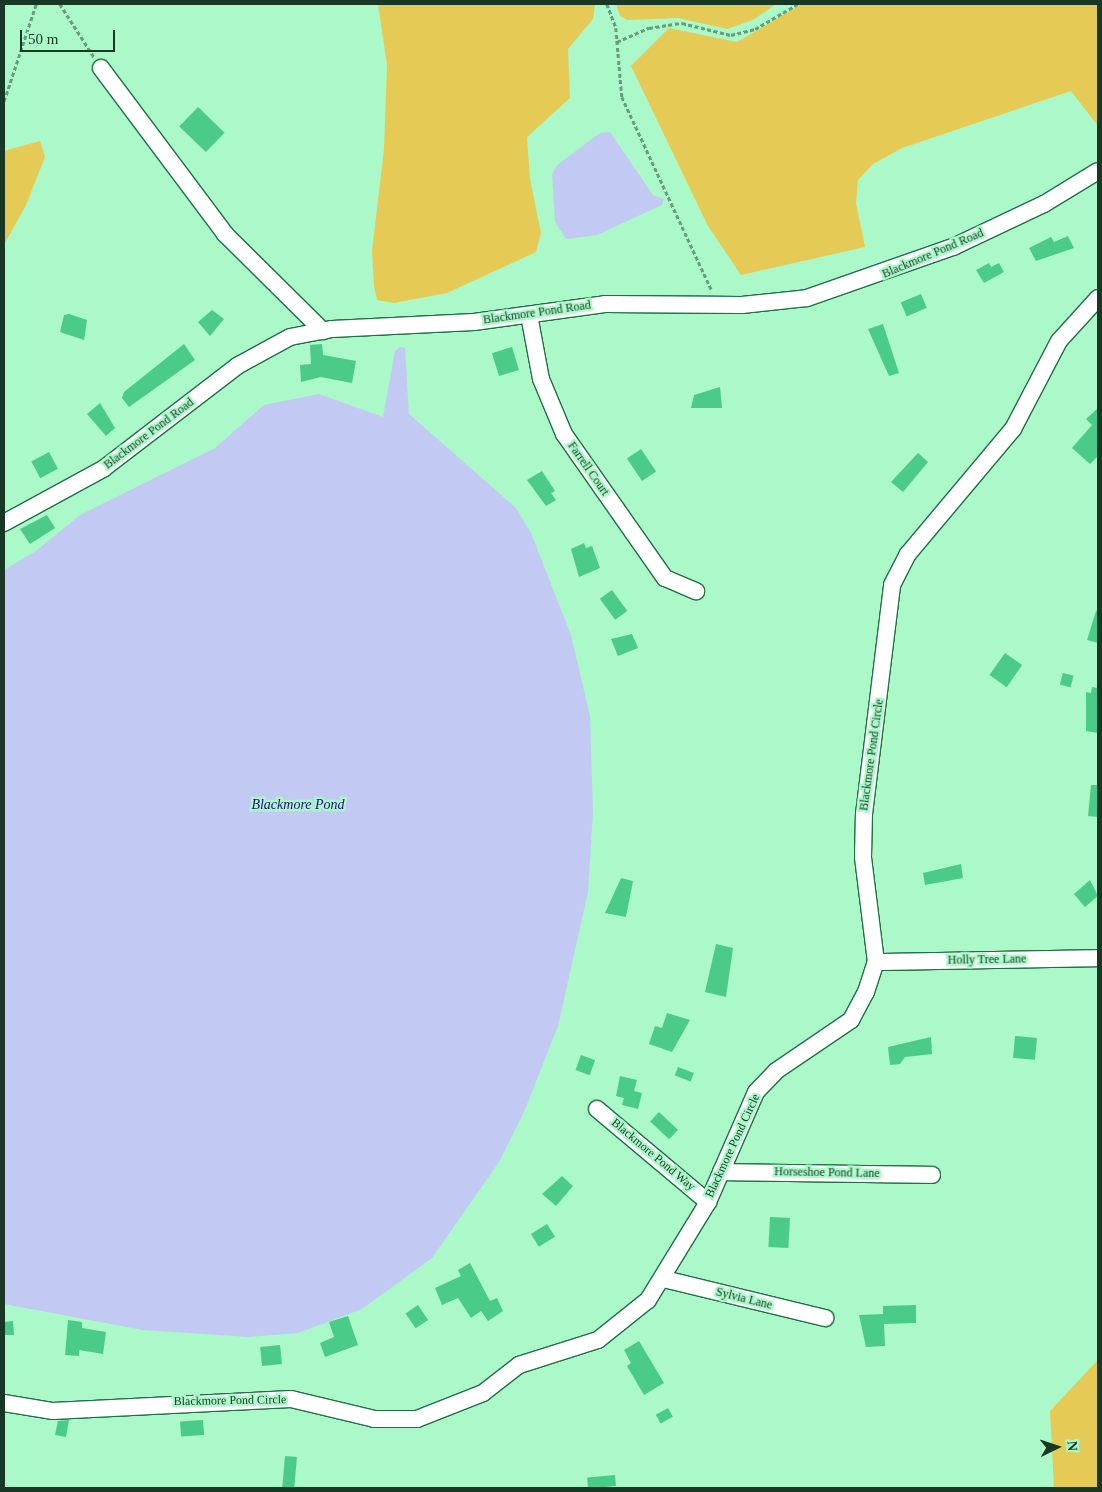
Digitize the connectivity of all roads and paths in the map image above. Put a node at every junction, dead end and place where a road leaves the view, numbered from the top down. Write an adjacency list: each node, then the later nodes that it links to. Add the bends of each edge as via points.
1 (36, 4): 7 (path)
2 (60, 4): 6 (path)
3 (607, 4): 5 (path)
4 (798, 4): 5 (path, via 755,29 731,35 682,23 649,28)
5 (617, 42): 10 (path, via 622,98)
6 (101, 68): 12 (street, via 226,234)
7 (4, 101)
8 (1098, 170): 10 (street, Blackmore Pond Road, via 1036,208 873,279 778,302)
9 (1098, 298): 16 (street, Blackmore Pond Circle, via 1059,341 1013,429 908,554 892,585 864,814 863,857)
10 (718, 304): 11 (street, Blackmore Pond Road, via 652,302)
11 (529, 315): 12 (street, Blackmore Pond Road); 14 (street, Farrell Court, via 541,379 564,434 665,578)
12 (323, 331): 13 (street, Blackmore Pond Road, via 290,337 264,349 102,469)
13 (4, 523)
14 (696, 591)
15 (1098, 958): 16 (street, Holly Tree Lane)
16 (876, 962): 18 (street, Blackmore Pond Circle, via 851,1020 776,1070 761,1086)
17 (597, 1109): 20 (street, Blackmore Pond Way)
18 (721, 1172): 19 (street, Horseshoe Pond Lane); 20 (street, Blackmore Pond Circle)
19 (932, 1175)
20 (708, 1202): 21 (street, Blackmore Pond Circle)
21 (664, 1279): 22 (street, Sylvia Lane); 23 (street, Blackmore Pond Circle, via 648,1300 598,1340 519,1365 483,1393 417,1419 374,1419 291,1399 53,1411)
22 (825, 1318)
23 (4, 1403)

